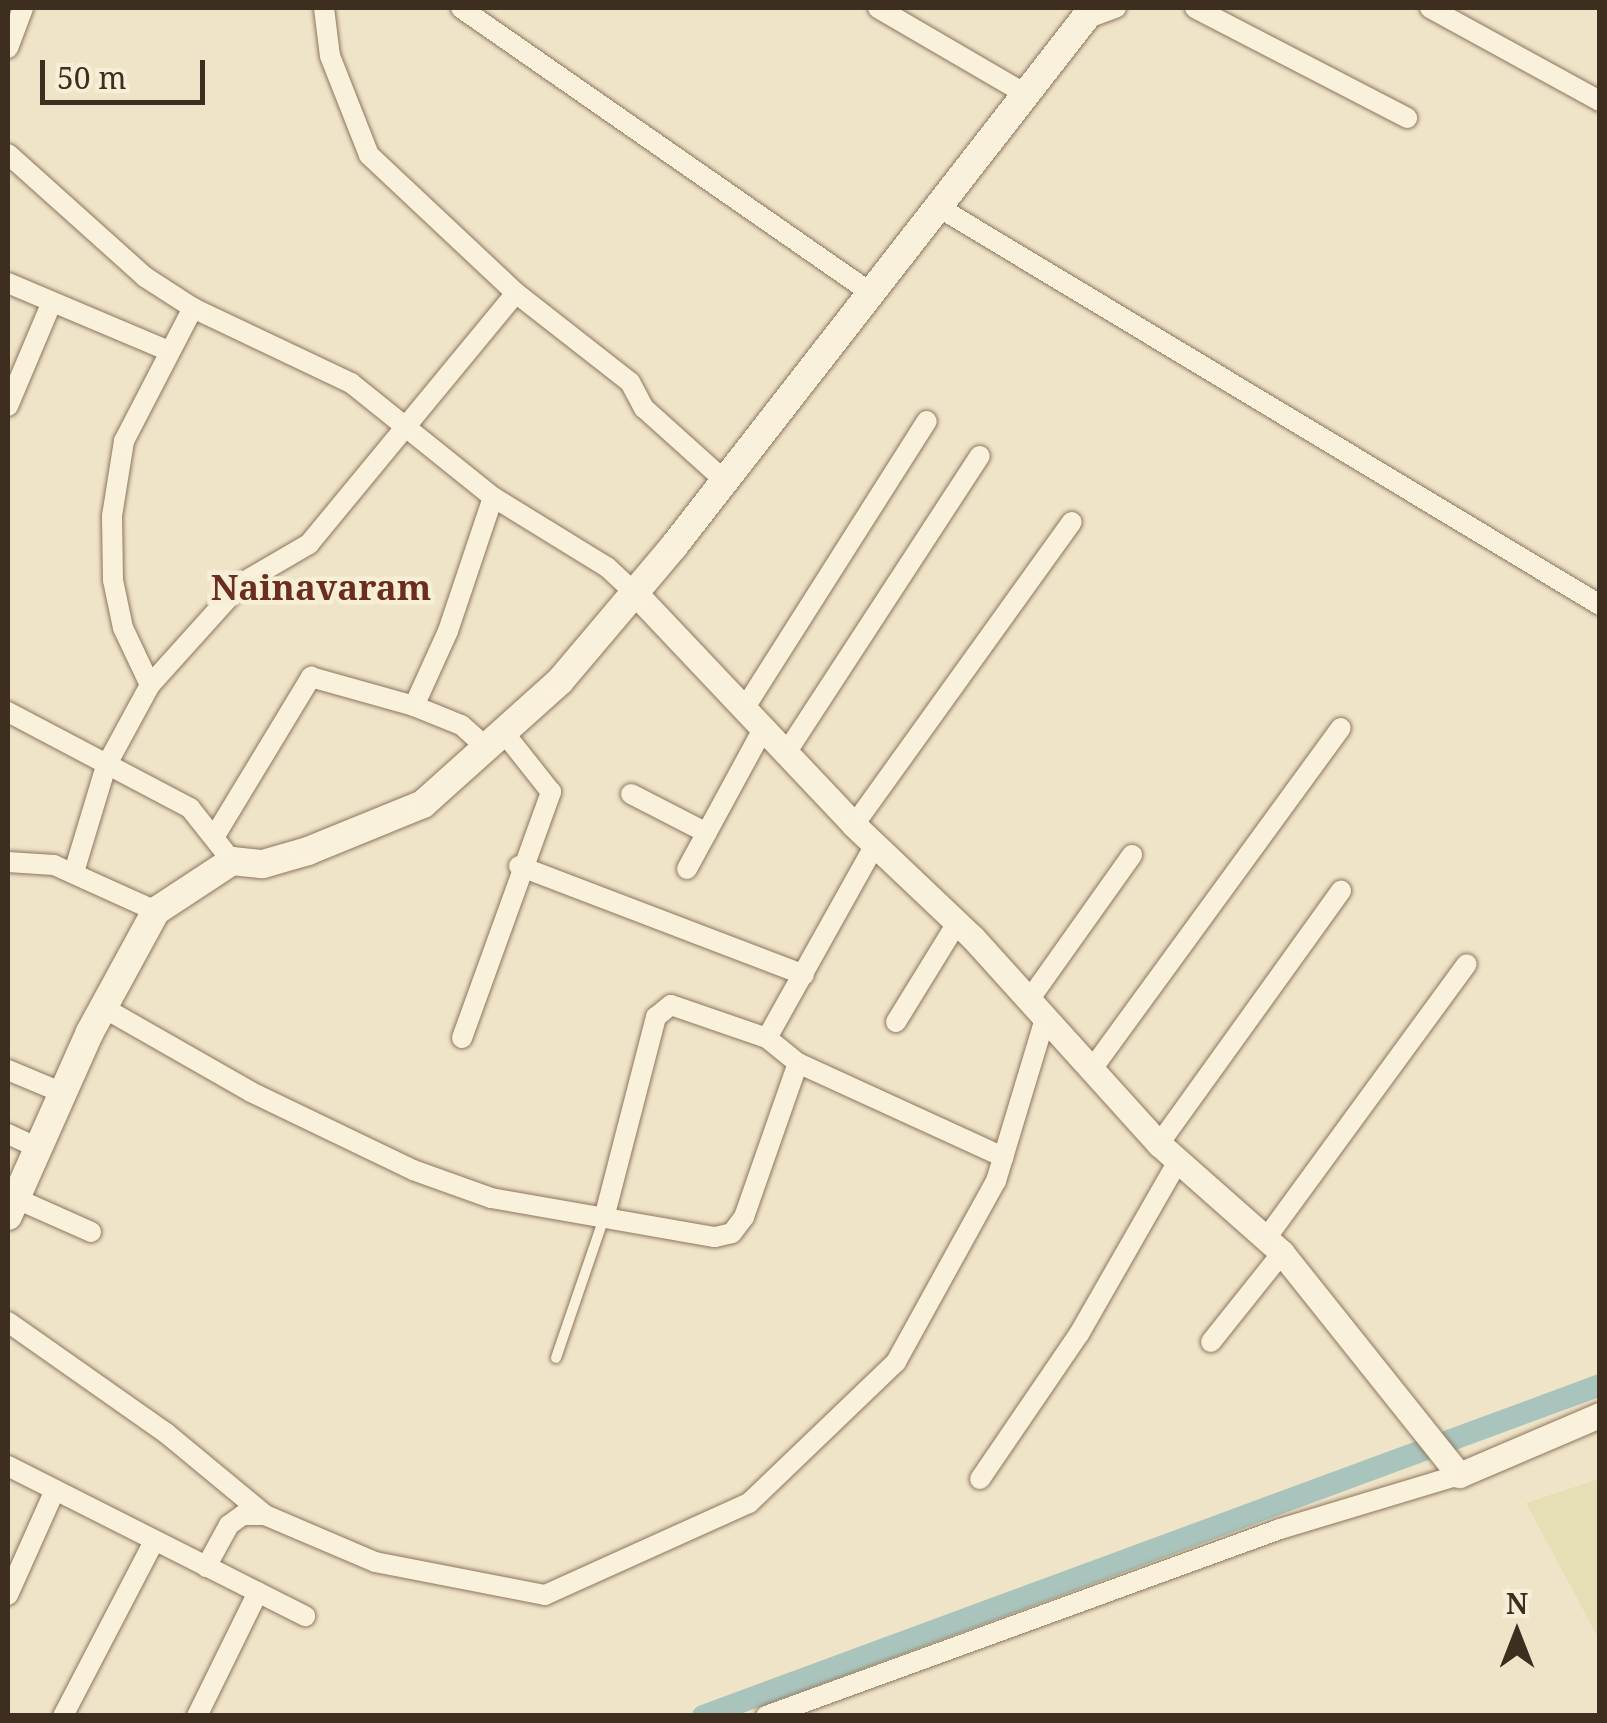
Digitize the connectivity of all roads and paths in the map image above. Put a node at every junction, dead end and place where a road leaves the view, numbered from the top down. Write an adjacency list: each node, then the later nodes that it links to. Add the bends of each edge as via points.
1 (23, 8): 9 (street)
2 (324, 8): 17 (street, via 330,56 368,154)
3 (462, 8): 16 (street)
4 (878, 8): 10 (street)
5 (1116, 8): 8 (street)
6 (1195, 8): 12 (street)
7 (1430, 8): 11 (street)
8 (1089, 13): 10 (main road)
9 (8, 48)
10 (1029, 96): 14 (main road)
11 (1600, 101)
12 (1406, 118)
13 (8, 154): 19 (street, via 145,278)
14 (940, 208): 16 (main road); 29 (street)
15 (8, 283): 18 (street)
16 (869, 292): 25 (main road)
17 (516, 294): 23 (street); 25 (street, via 630,382 644,408)
18 (52, 302): 20 (street); 21 (street)
19 (193, 308): 20 (street); 23 (street, via 319,365)
20 (169, 351): 30 (street, via 124,441 112,516 113,580 123,628)
21 (8, 406)
22 (927, 421): 32 (street)
23 (409, 425): 26 (street); 30 (street, via 309,544 242,583)
24 (980, 456): 37 (street)
25 (725, 481): 28 (main road)
26 (494, 497): 28 (street); 31 (street, via 448,632)
27 (1072, 522): 40 (street)
28 (634, 592): 32 (street); 36 (main road, via 560,681)
29 (1600, 605)
30 (150, 685): 38 (street)
31 (414, 706): 36 (street); 42 (street, via 311,677)
32 (744, 710): 35 (street)
33 (8, 712): 38 (street)
34 (1341, 728): 61 (street)
35 (764, 729): 37 (street); 41 (street)
36 (496, 742): 46 (main road, via 406,811 308,851 263,864); 47 (street, via 551,792)
37 (788, 750): 40 (street)
38 (106, 766): 42 (street, via 190,808); 49 (street)
39 (630, 794): 41 (street)
40 (854, 825): 43 (street)
41 (707, 833): 48 (street)
42 (216, 834): 46 (street)
43 (874, 845): 52 (street); 54 (street)
44 (1132, 854): 56 (street)
45 (8, 862): 49 (street)
46 (232, 862): 51 (main road)
47 (519, 866): 54 (street); 58 (street)
48 (687, 869)
49 (74, 872): 51 (street)
50 (1342, 891): 66 (street)
51 (156, 912): 55 (main road)
52 (957, 924): 56 (street); 57 (street)
53 (1467, 964): 71 (street)
54 (804, 975): 59 (street)
55 (104, 1008): 63 (main road); 69 (street, via 251,1092 413,1170 491,1198)
56 (1037, 1009): 61 (street); 67 (street)
57 (896, 1022)
58 (462, 1038)
59 (766, 1038): 60 (street); 69 (street, via 671,1005 656,1017)
60 (798, 1063): 67 (street); 69 (street, via 744,1216 732,1232 715,1237)
61 (1092, 1069): 66 (street)
62 (8, 1070): 63 (street)
63 (63, 1093): 65 (main road)
64 (8, 1134): 65 (street)
65 (40, 1150): 68 (main road)
66 (1169, 1152): 71 (street); 78 (street, via 1079,1334)
67 (1003, 1157): 80 (street, via 986,1204 896,1362 728,1517 545,1595 374,1562)
68 (14, 1194): 70 (street)
69 (604, 1218): 74 (lane)
70 (91, 1232)
71 (1275, 1245): 73 (street); 77 (street)
72 (8, 1322): 80 (street, via 166,1433)
73 (1211, 1342)
74 (556, 1358)
75 (1600, 1415): 77 (street)
76 (8, 1466): 79 (street)
77 (1454, 1467): 88 (street)
78 (980, 1479)
79 (54, 1490): 81 (street); 84 (street)
80 (265, 1515): 82 (street, via 243,1515 229,1525)
81 (154, 1541): 82 (street); 86 (street)
82 (206, 1566): 83 (street)
83 (258, 1592): 85 (street); 87 (street)
84 (8, 1595)
85 (304, 1616)
86 (63, 1716)
87 (197, 1716)
88 (766, 1716)

